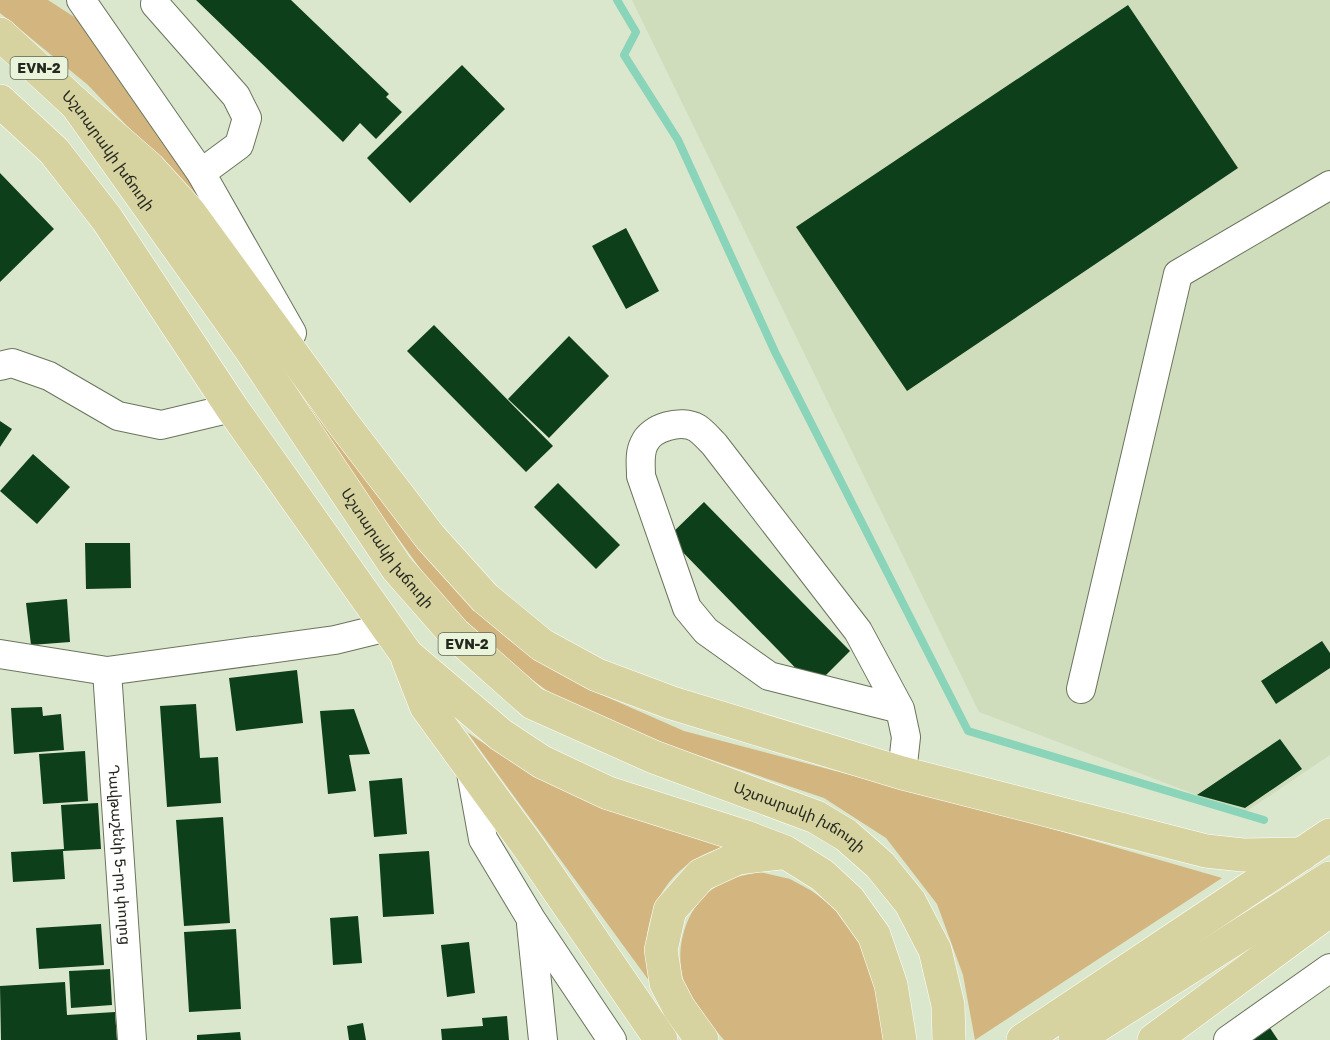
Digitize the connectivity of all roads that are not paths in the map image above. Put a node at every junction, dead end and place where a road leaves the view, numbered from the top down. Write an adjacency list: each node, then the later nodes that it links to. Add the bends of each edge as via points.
1 (81, 0): 6 (street)
2 (155, 4): 6 (street, via 236,96 247,118 239,145)
3 (0, 34): 5 (main road, Աշտարակի խճուղի / EVN-2)
4 (0, 101): 9 (main road, EVN-2, via 54,151 107,219)
5 (76, 104): 10 (main road, via 149,168 189,212); 31 (main road, Աշտարակի խճուղի / EVN-2, via 244,340 397,568 454,633 533,703 654,757 816,817 846,835 880,865 910,902 935,950 948,1005)
6 (201, 173): 10 (street)
7 (1330, 185): 15 (street, via 1178,274)
8 (0, 366): 9 (street, via 12,363 49,376 118,416 161,425)
9 (232, 408): 11 (main road, EVN-2)
10 (345, 426): 18 (main road, via 430,537 477,590 542,645 597,675 672,703)
11 (388, 627): 13 (main road, EVN-2); 14 (street, via 335,639)
12 (0, 654): 14 (street)
13 (406, 656): 17 (main road, via 426,706); 21 (main road, EVN-2, via 501,735 542,762 608,793)
14 (106, 671): 25 (street, Դավթաշենի 5-րդ փողոց)
15 (1081, 689)
16 (900, 709): 16 (street, via 858,631 714,444 697,428 676,423 661,428 645,441 640,458 641,476 687,608 706,631 769,676); 18 (street, via 906,737)
17 (470, 767): 23 (street, via 483,839); 28 (main road)
18 (902, 773): 20 (main road, via 1206,851 1242,855)
19 (1330, 835): 20 (main road)
20 (1316, 849): 22 (main road); 32 (main road)
21 (785, 852): 29 (main road, via 738,858 701,874 670,910 660,950 666,983); 30 (main road, EVN-2, via 822,875 874,935 891,985)
22 (1329, 890): 33 (main road); 34 (main road)
23 (531, 919): 26 (street); 27 (street)
24 (1330, 968): 35 (street)
25 (132, 1040)
26 (543, 1040)
27 (612, 1040)
28 (661, 1040)
29 (702, 1040)
30 (900, 1040)
31 (949, 1040)
32 (1023, 1040)
33 (1075, 1040)
34 (1154, 1040)
35 (1228, 1040)

